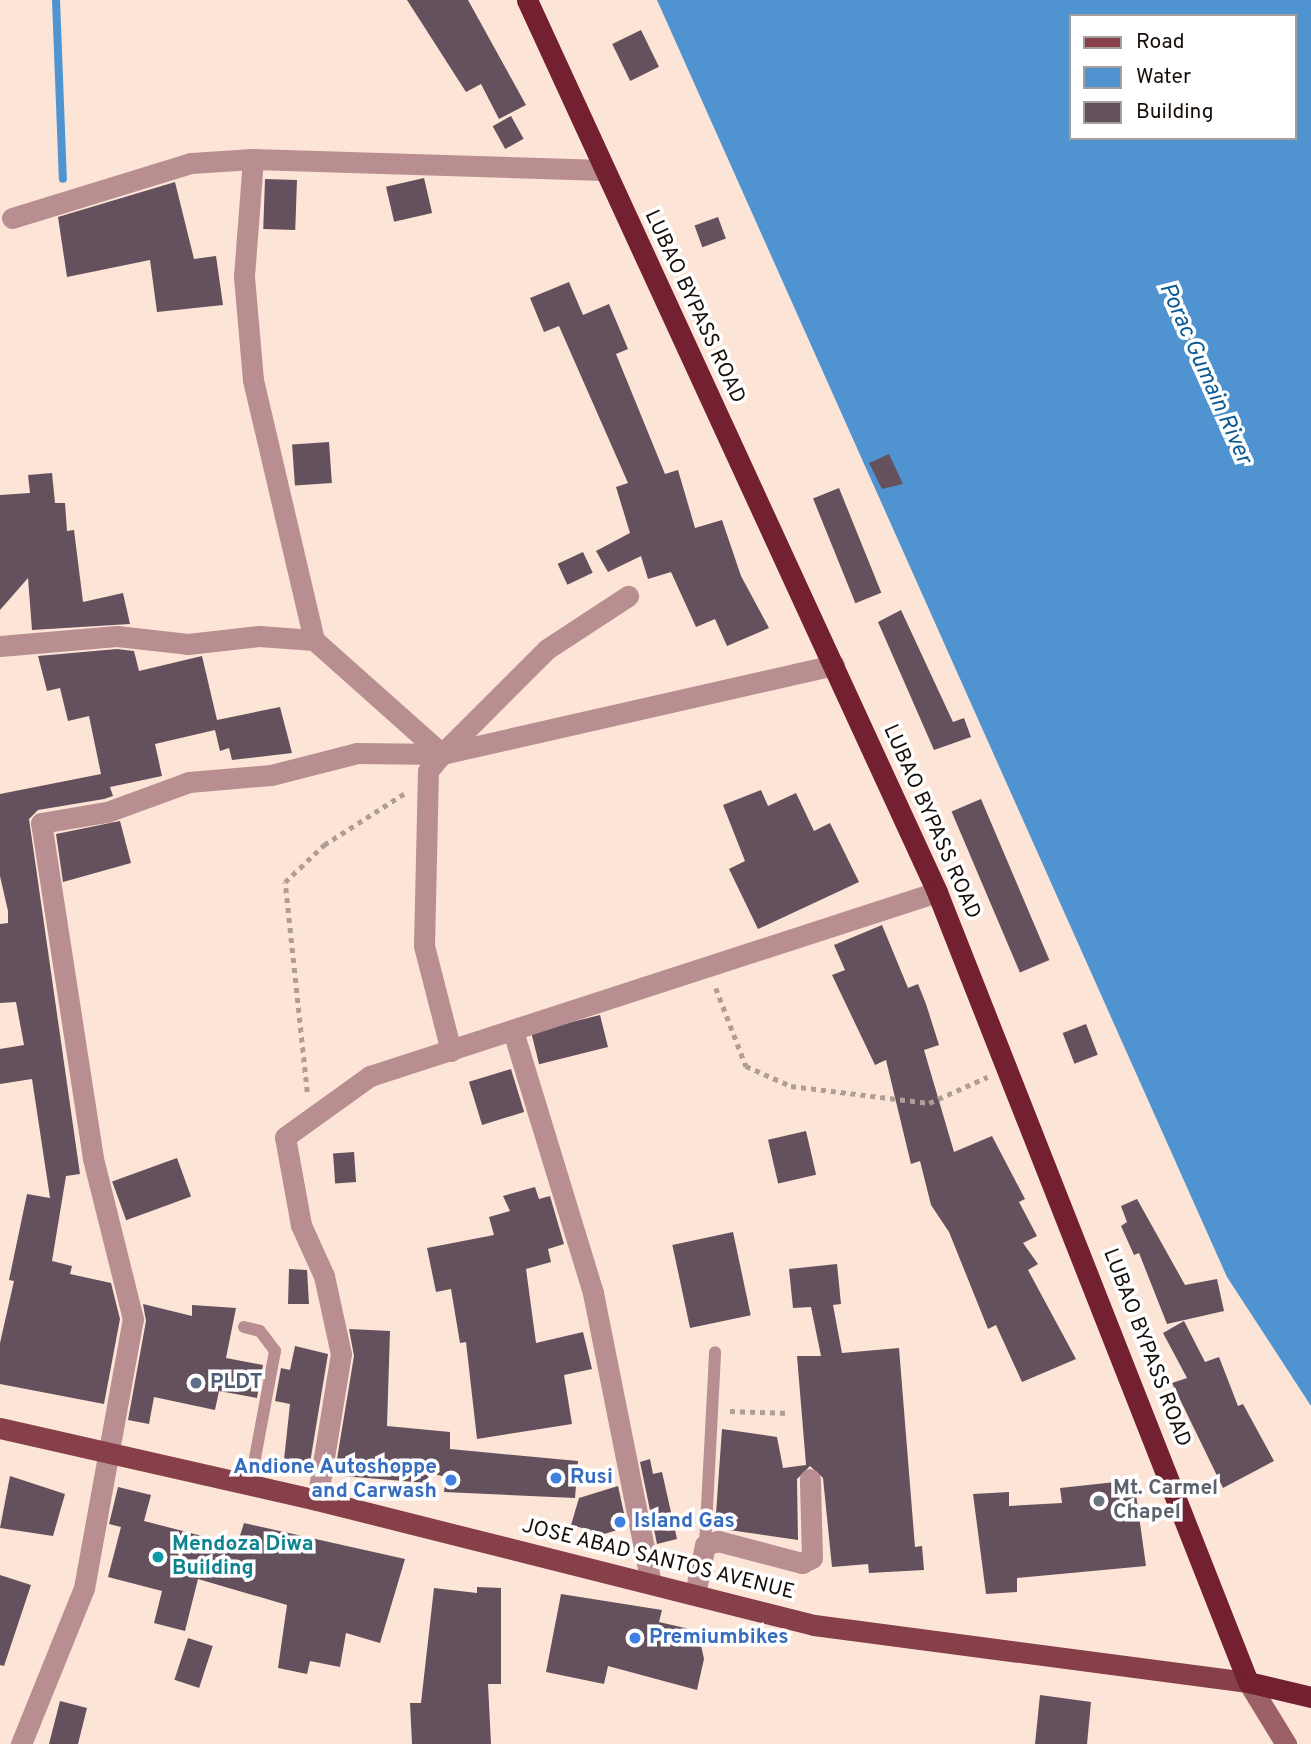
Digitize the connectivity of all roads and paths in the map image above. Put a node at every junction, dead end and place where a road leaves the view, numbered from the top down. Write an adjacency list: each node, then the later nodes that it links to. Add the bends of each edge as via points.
1 (527, 0): 3 (highway, LUBAO BYPASS ROAD)
2 (253, 159): 3 (street); 4 (street, via 191,163); 6 (street, via 244,276 253,380)
3 (603, 170): 8 (highway, LUBAO BYPASS ROAD)
4 (12, 218)
5 (628, 596): 9 (street, via 547,649)
6 (314, 640): 7 (street, via 259,636 188,644 117,636); 9 (street)
7 (0, 646)
8 (834, 665): 9 (street); 10 (highway, LUBAO BYPASS ROAD)
9 (435, 763): 13 (street, via 424,946); 15 (path, via 395,803 324,845 285,882); 21 (street, via 357,753 271,775 189,782 107,812 41,823 93,1158 134,1319)
10 (937, 892): 12 (street); 14 (highway, LUBAO BYPASS ROAD)
11 (724, 984): 14 (path, via 714,990 746,1066 791,1086 929,1102)
12 (513, 1031): 13 (street); 26 (street, via 593,1293)
13 (451, 1051): 15 (street, via 370,1076)
14 (1010, 1067): 28 (highway, LUBAO BYPASS ROAD)
15 (310, 1114): 24 (street, via 285,1137 301,1225 324,1276 341,1353)
16 (244, 1327): 23 (lane, via 260,1331 275,1351)
17 (715, 1352): 18 (lane)
18 (711, 1410): 19 (path); 25 (lane)
19 (790, 1413)
20 (0, 1428): 21 (main road, JOSE ABAD SANTOS AVENUE)
21 (109, 1451): 23 (main road, JOSE ABAD SANTOS AVENUE); 30 (street, via 84,1588)
22 (810, 1479): 25 (street, via 808,1562 718,1541)
23 (250, 1485): 24 (main road, JOSE ABAD SANTOS AVENUE)
24 (317, 1500): 26 (main road, JOSE ABAD SANTOS AVENUE)
25 (705, 1545): 27 (street)
26 (651, 1582): 27 (main road, JOSE ABAD SANTOS AVENUE)
27 (695, 1594): 28 (main road, JOSE ABAD SANTOS AVENUE, via 814,1625)
28 (1248, 1682): 29 (highway, JOSE ABAD SANTOS AVENUE); 31 (street)
29 (1311, 1698)
30 (21, 1744)
31 (1286, 1744)

